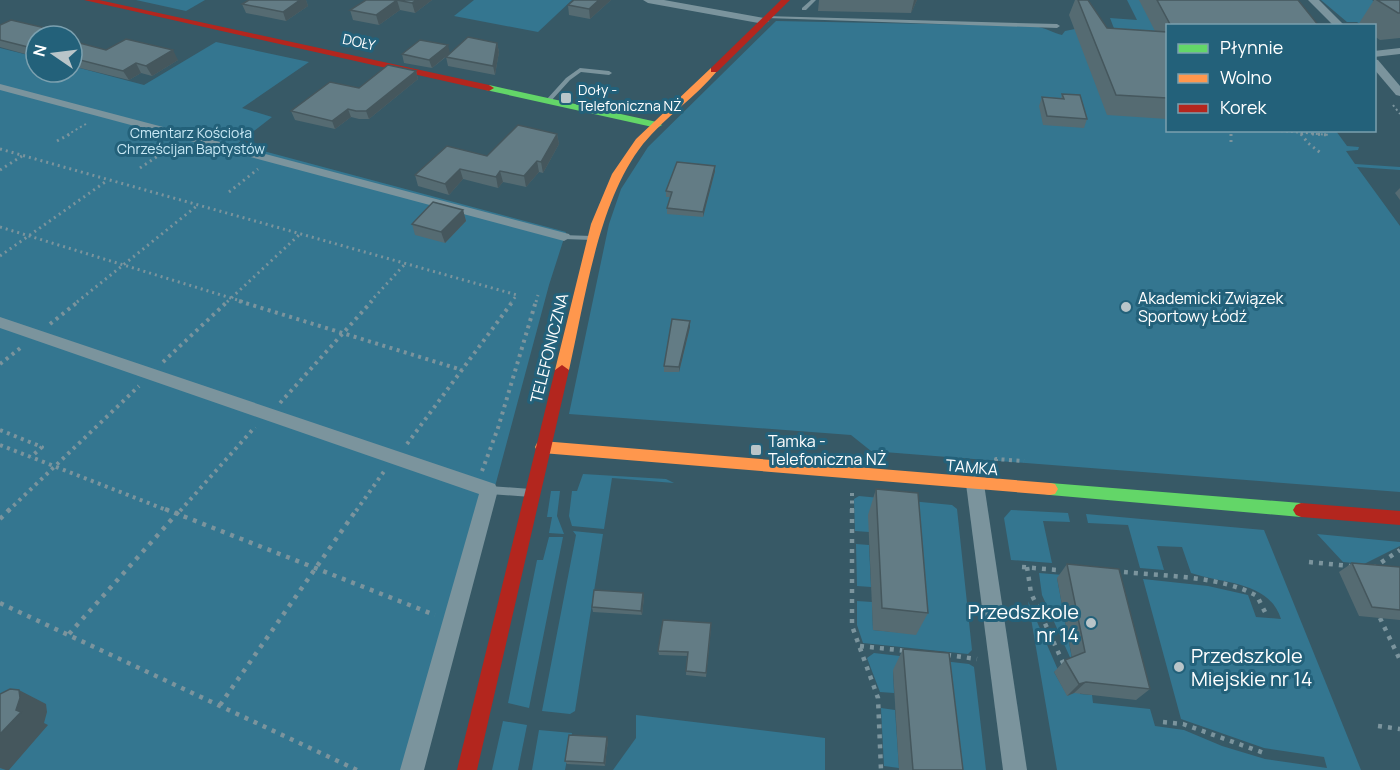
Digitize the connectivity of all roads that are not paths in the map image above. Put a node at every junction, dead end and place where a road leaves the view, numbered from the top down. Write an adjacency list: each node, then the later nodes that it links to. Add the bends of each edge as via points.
1 (88, 0): 16 (street, DOŁY)
2 (648, 0): 7 (street)
3 (786, 0): 7 (street, TELEFONICZNA)
4 (814, 0): 6 (lane)
5 (1313, 0): 8 (street)
6 (804, 9)
7 (765, 19): 9 (lane); 17 (street, TELEFONICZNA)
8 (1338, 24)
9 (1057, 26)
10 (1400, 51): 11 (street)
11 (1376, 54)
12 (1376, 64): 15 (street)
13 (609, 73): 16 (lane, via 580,70)
14 (0, 87): 18 (street)
15 (1400, 93)
16 (549, 100): 17 (street, DOŁY)
17 (657, 125): 19 (street, TELEFONICZNA, via 615,174)
18 (564, 237): 19 (lane)
19 (593, 238): 21 (street, TELEFONICZNA)
20 (0, 322): 23 (street)
21 (542, 447): 22 (street, TAMKA); 24 (street, TELEFONICZNA)
22 (975, 483): 25 (street, TAMKA); 28 (street)
23 (482, 487): 24 (lane); 26 (street, via 453,622)
24 (531, 493): 27 (street, TELEFONICZNA)
25 (1400, 518)
26 (412, 770)
27 (467, 770)
28 (1015, 770)

